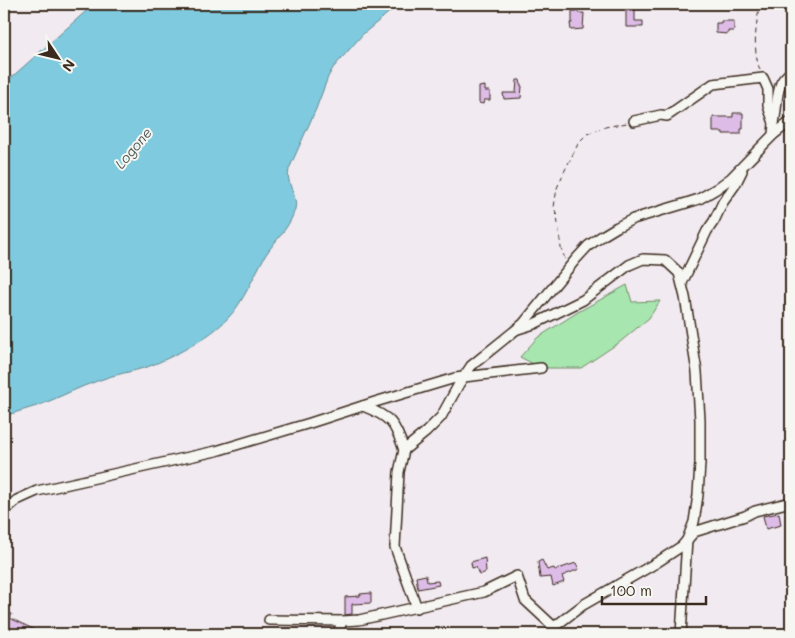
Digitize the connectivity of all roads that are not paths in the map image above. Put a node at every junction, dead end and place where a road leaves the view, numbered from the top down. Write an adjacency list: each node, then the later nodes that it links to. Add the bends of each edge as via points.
1 (791, 71): 4 (street, via 781,81)
2 (634, 121): 4 (street, via 667,116 713,84 763,78)
3 (791, 121): 5 (street)
4 (774, 123): 5 (street)
5 (773, 135): 6 (street)
6 (745, 164): 7 (street, via 707,231); 8 (street, via 716,190 633,219 588,246)
7 (682, 284): 8 (street, via 679,273 665,260 643,259 629,265 584,300); 15 (street, via 697,372 700,420 698,496)
8 (517, 329): 10 (street, via 476,362)
9 (541, 368): 10 (street)
10 (464, 377): 11 (street); 12 (street, via 440,417)
11 (363, 406): 12 (street, via 391,422); 14 (street, via 216,451 37,491 17,500)
12 (404, 450): 16 (street, via 399,472 396,548)
13 (791, 502): 15 (street, via 694,532)
14 (4, 511)
15 (687, 540): 19 (street, via 656,563 583,605); 21 (street)
16 (417, 608): 18 (street); 19 (street, via 484,592 517,576 525,600)
17 (269, 620): 18 (street)
18 (342, 621): 20 (street)
19 (551, 631)
20 (338, 634)
21 (682, 634)

